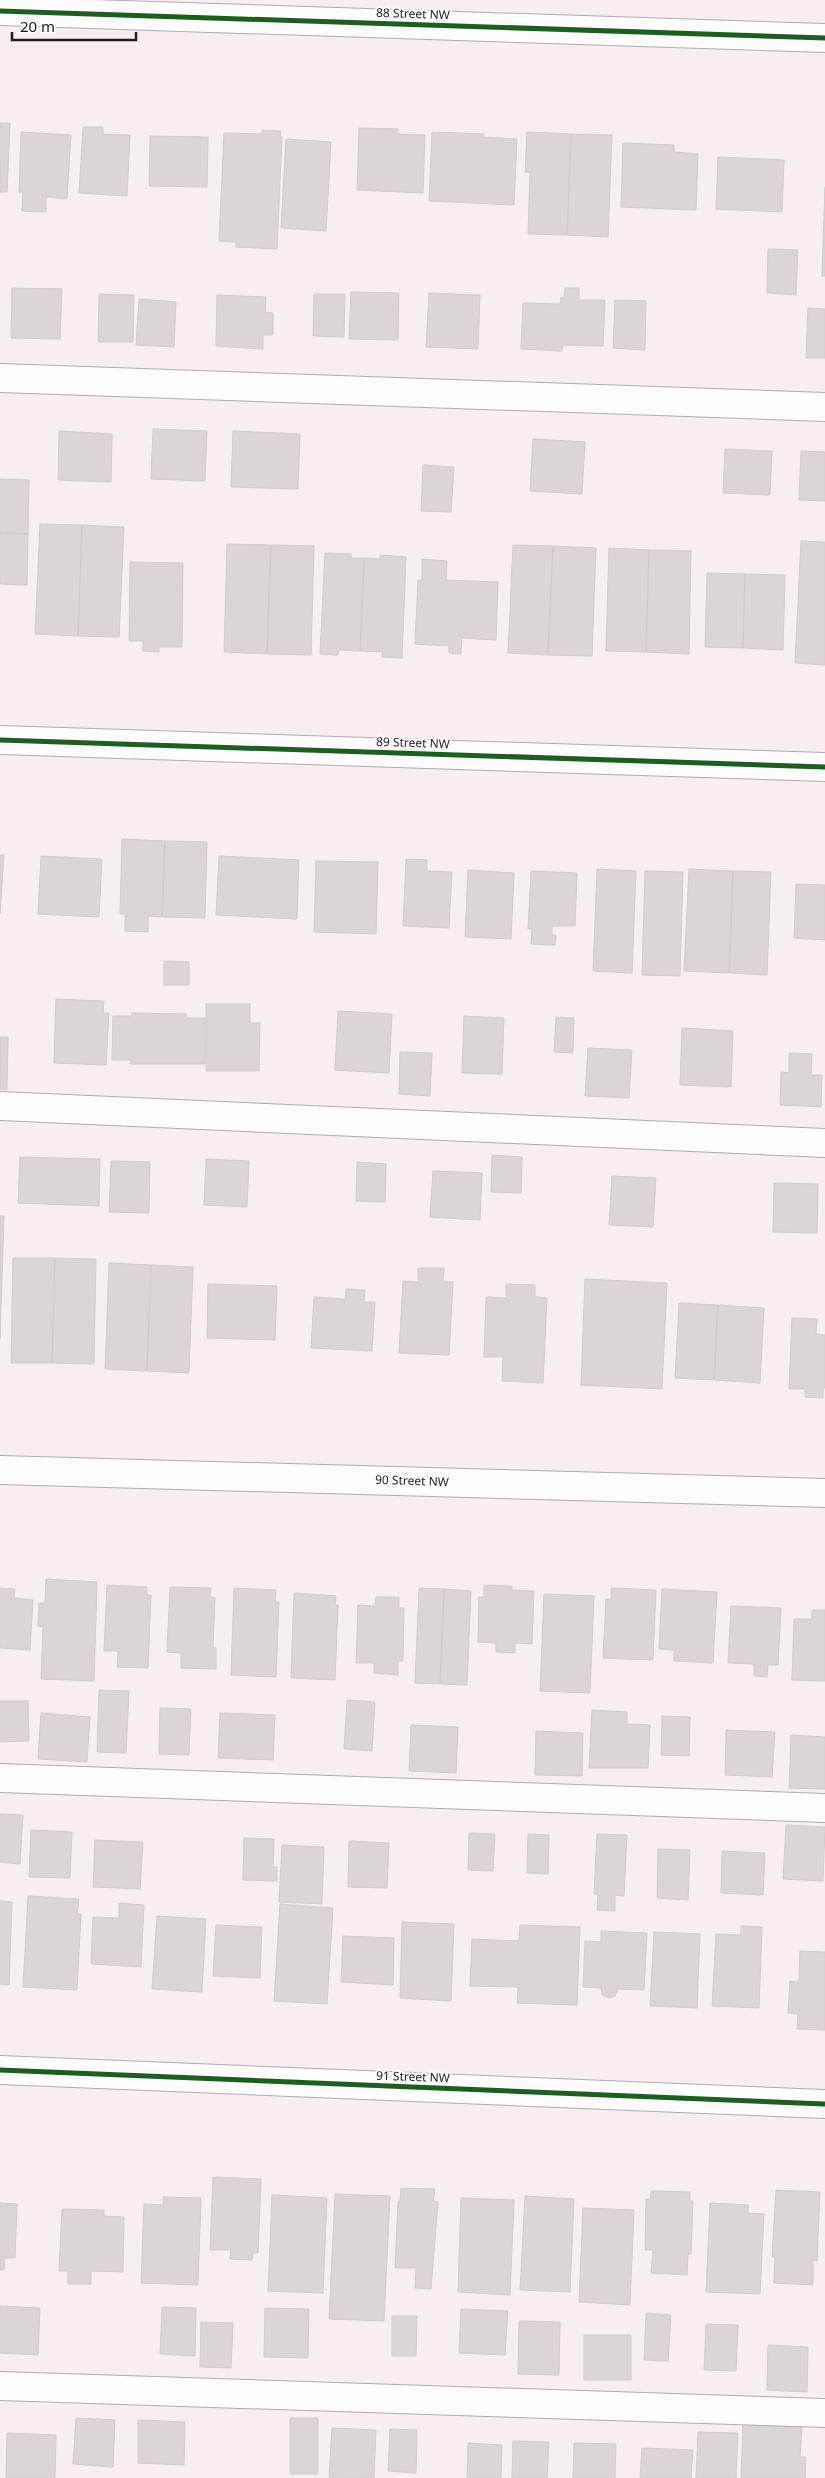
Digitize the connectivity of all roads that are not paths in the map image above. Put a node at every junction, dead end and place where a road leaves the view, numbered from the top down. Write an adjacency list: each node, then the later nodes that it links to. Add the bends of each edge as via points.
1 (0, 11): 2 (street, 88 Street NW)
2 (825, 38)
3 (0, 378): 4 (street)
4 (825, 407)
5 (0, 740): 6 (street, 89 Street NW)
6 (825, 767)
7 (0, 1106): 8 (street)
8 (825, 1143)
9 (0, 1470): 10 (street, 90 Street NW)
10 (825, 1493)
11 (0, 1778): 12 (street)
12 (825, 1808)
13 (0, 2070): 14 (street, 91 Street NW)
14 (825, 2104)
15 (0, 2386): 16 (street)
16 (825, 2413)

